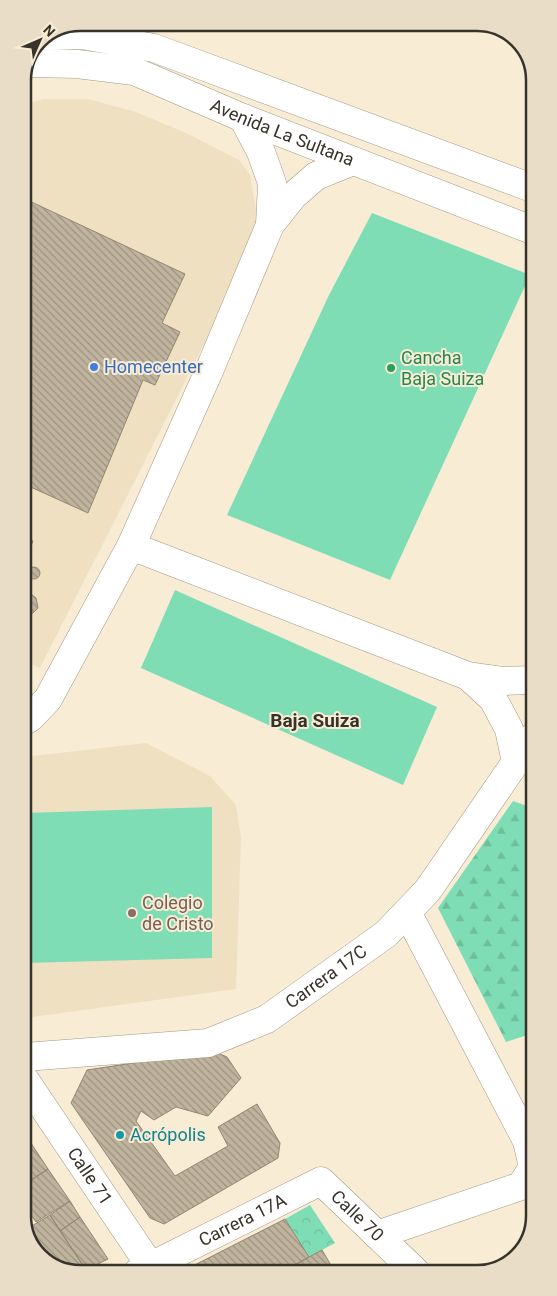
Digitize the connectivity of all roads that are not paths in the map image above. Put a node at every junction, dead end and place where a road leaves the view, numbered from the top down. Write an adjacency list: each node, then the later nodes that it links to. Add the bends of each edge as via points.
1 (61, 36): 5 (street, Avenida La Sultana, via 82,35 154,48)
2 (35, 62): 3 (street, Avenida La Sultana, via 134,71)
3 (243, 118): 4 (street, Avenida La Sultana); 6 (street, via 261,152 272,183)
4 (353, 161): 6 (street, via 316,176 293,196); 7 (street, Avenida La Sultana)
5 (526, 186)
6 (270, 226): 8 (street)
7 (526, 228)
8 (130, 546): 9 (street); 11 (street, via 48,699)
9 (468, 676): 10 (street); 13 (street, via 493,699 509,729)
10 (526, 680)
11 (31, 717)
12 (526, 747): 13 (street, Carrera 17C)
13 (516, 762): 14 (street, Carrera 17C, via 428,890)
14 (407, 912): 15 (street, Carrera 17C, via 386,934 268,1020 208,1043); 17 (street)
15 (31, 1057)
16 (31, 1089): 21 (street, Calle 71)
17 (526, 1139)
18 (526, 1178): 20 (street, via 521,1186)
19 (321, 1181): 20 (street, Calle 70); 22 (street, Carrera 17A)
20 (377, 1236): 23 (street, Calle 70)
21 (144, 1265)
22 (160, 1265)
23 (408, 1265)

